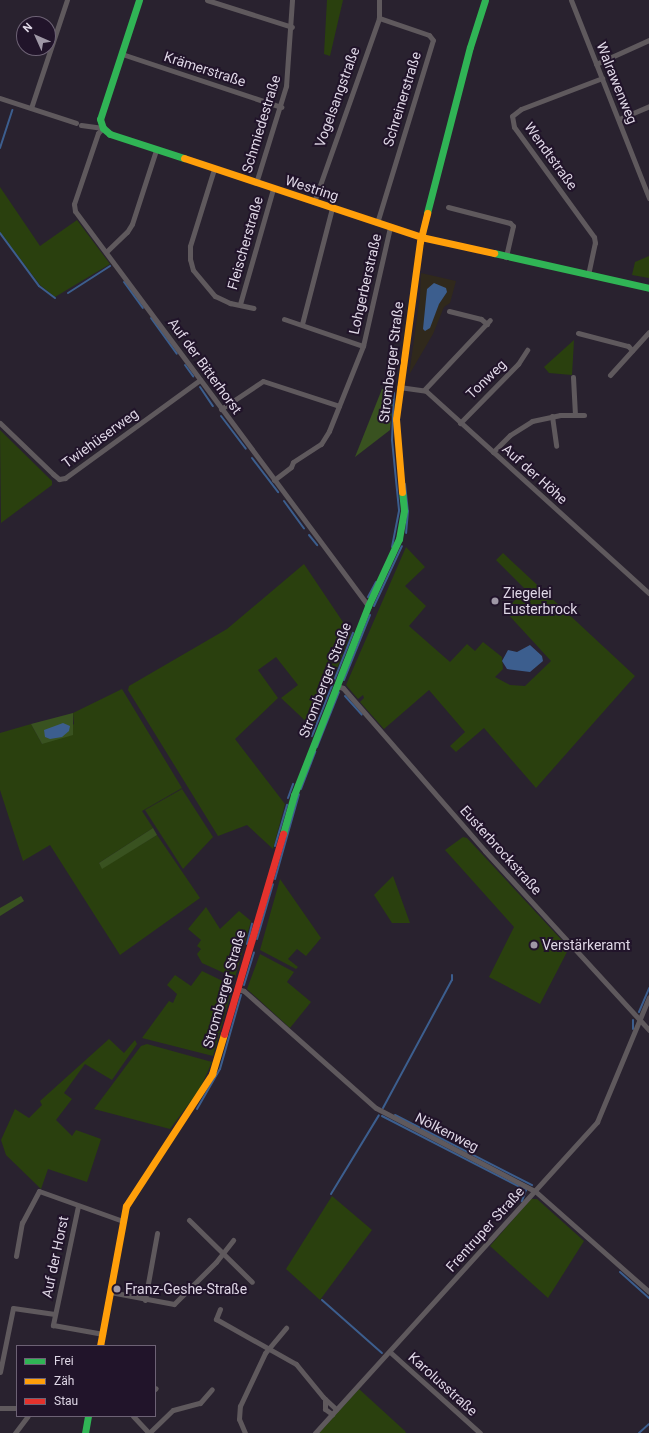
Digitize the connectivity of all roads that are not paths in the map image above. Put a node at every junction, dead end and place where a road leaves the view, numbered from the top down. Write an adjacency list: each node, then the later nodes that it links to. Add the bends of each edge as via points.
1 (67, 0): 17 (street)
2 (139, 0): 11 (main road)
3 (208, 0): 9 (street)
4 (292, 0): 9 (street, Schmiedestraße)
5 (378, 0): 8 (street, Vogelsangstraße)
6 (485, 0): 33 (main road, Stromberger Straße, via 470,47)
7 (571, 0): 12 (street, Walrawenweg)
8 (379, 18): 28 (street, Vogelsangstraße); 31 (street, Schreinerstraße, via 429,35 433,40)
9 (292, 27): 16 (street, Schmiedestraße, via 290,65)
10 (649, 40): 12 (street)
11 (122, 54): 16 (street, Krämerstraße); 21 (main road, via 100,119)
12 (596, 64): 13 (street, Walrawenweg)
13 (602, 78): 18 (street, Walrawenweg); 36 (street, Wendtstraße, via 520,109 512,116 514,127 594,237)
14 (0, 98): 17 (street)
15 (649, 106): 18 (street)
16 (281, 107): 24 (street, Schmiedestraße)
17 (31, 108): 19 (street)
18 (619, 119): 25 (street, Walrawenweg)
19 (76, 123)
20 (82, 125): 21 (street)
21 (102, 128): 22 (main road, Westring, via 110,134); 34 (street, Auf der Bitterhorst, via 98,133 74,204 76,211)
22 (156, 150): 23 (main road, Westring); 34 (street, via 132,224 128,232)
23 (214, 169): 24 (main road, Westring); 38 (street, Fleischerstraße, via 190,246 190,259 193,270 215,296 230,303)
24 (256, 183): 26 (main road, Westring)
25 (646, 183): 27 (street, Walrawenweg)
26 (273, 189): 28 (main road, Westring); 38 (street, Fleischerstraße)
27 (649, 198)
28 (314, 202): 30 (main road, Westring)
29 (448, 207): 35 (street, via 510,223 513,226)
30 (332, 208): 31 (main road, Westring); 42 (street)
31 (377, 223): 32 (main road, Westring)
32 (390, 227): 33 (main road, Westring); 45 (street, Lohgerberstraße)
33 (421, 237): 35 (main road, Westring); 51 (main road, Stromberger Straße)
34 (106, 252): 50 (street, Auf der Bitterhorst)
35 (506, 257): 36 (main road, Westring)
36 (588, 275): 37 (main road, Westring)
37 (649, 288)
38 (240, 304): 39 (street, Fleischerstraße)
39 (253, 308)
40 (449, 311): 52 (street, via 489,322)
41 (284, 319): 42 (street, Lohgerberstraße)
42 (302, 324): 45 (street, Lohgerberstraße)
43 (649, 332): 47 (street)
44 (578, 333): 47 (street, via 628,346)
45 (363, 346): 53 (street, Lohgerberstraße)
46 (527, 350): 59 (street, Tonweg, via 518,364)
47 (632, 350): 48 (street)
48 (610, 375)
49 (573, 377): 55 (street)
50 (200, 380): 54 (street, Auf der Bitterhorst); 58 (street, Twiehüserweg, via 65,478 59,479 53,474)
51 (399, 387): 52 (street); 64 (main road, Stromberger Straße, via 396,440 404,510 402,525 393,556)
52 (424, 390): 59 (street, Auf der Höhe)
53 (339, 406): 54 (street, via 263,381); 62 (street, Lohgerberstraße, via 321,444 293,462)
54 (221, 409): 62 (street, Auf der Bitterhorst)
55 (575, 415): 56 (street); 57 (street)
56 (584, 415)
57 (552, 416): 60 (street); 61 (street, via 520,428)
58 (0, 423)
59 (460, 423): 61 (street, Auf der Höhe)
60 (556, 446)
61 (493, 452): 63 (street, Auf der Höhe)
62 (274, 480): 64 (street, Auf der Bitterhorst)
63 (649, 593)
64 (368, 606): 65 (main road, Stromberger Straße)
65 (337, 686): 66 (main road, Stromberger Straße, via 292,802); 68 (street, Eusterbrockstraße, via 343,688 485,851)
66 (238, 989): 70 (street, Nölkenweg, via 244,991 376,1108); 73 (main road, Stromberger Straße, via 212,1074 204,1090 133,1192)
67 (649, 997): 68 (street, Frentruper Straße)
68 (640, 1021): 69 (street, Eusterbrockstraße); 70 (street, Frentruper Straße, via 597,1122)
69 (649, 1030)
70 (535, 1191): 80 (street, Nölkenweg); 88 (street, Frentruper Straße)
71 (78, 1206): 73 (street, Auf der Horst); 77 (street, Auf der Horst, via 39,1191 22,1223); 83 (street, Auf der Horst)
72 (189, 1220): 76 (street)
73 (123, 1221): 79 (main road, Stromberger Straße)
74 (157, 1233): 81 (street)
75 (233, 1240): 76 (street)
76 (223, 1253): 78 (street); 81 (street, via 174,1304)
77 (16, 1256)
78 (252, 1282)
79 (110, 1292): 81 (street); 85 (main road, Stromberger Straße)
80 (649, 1292)
81 (145, 1300)
82 (220, 1309): 87 (street, via 216,1319)
83 (55, 1314): 85 (street, Auf der Horst, via 53,1325); 89 (street, Auf der Horst, via 13,1308)
84 (286, 1328): 87 (street)
85 (103, 1334): 86 (main road, Stromberger Straße)
86 (100, 1345)
87 (268, 1348): 91 (street, via 296,1364); 102 (street, via 240,1406 239,1419)
88 (390, 1352): 94 (street, Frentruper Straße); 104 (street, Karolusstraße)
89 (0, 1372)
90 (212, 1388): 101 (street, via 200,1403 174,1410)
91 (325, 1399): 94 (street); 95 (street, via 326,1409)
92 (0, 1408): 93 (street)
93 (16, 1408)
94 (336, 1409): 95 (street, Frentruper Straße)
95 (332, 1414): 103 (street, Frentruper Straße)
96 (27, 1417): 99 (street)
97 (88, 1417): 100 (main road)
98 (134, 1417): 101 (street)
99 (15, 1433)
100 (85, 1433)
101 (149, 1433)
102 (245, 1433)
103 (315, 1433)
104 (480, 1433)

